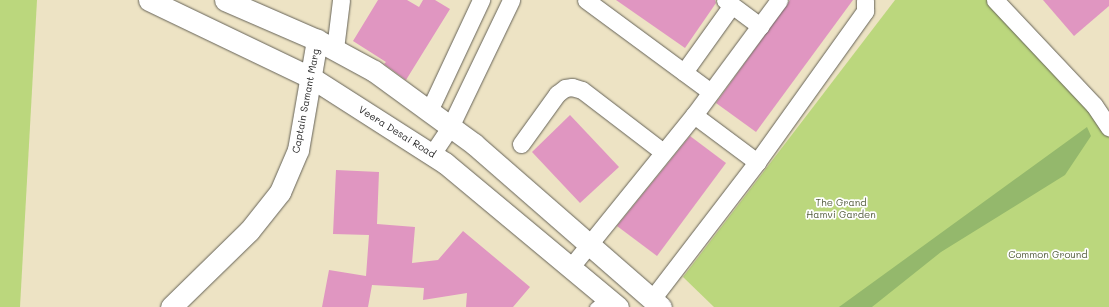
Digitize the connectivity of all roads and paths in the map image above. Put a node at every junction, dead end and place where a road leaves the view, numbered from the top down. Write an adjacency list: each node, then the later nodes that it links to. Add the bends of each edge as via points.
1 (149, 0): 14 (street, Veera Desai Road)
2 (225, 0): 12 (street)
3 (342, 0): 12 (street)
4 (481, 0): 16 (street)
5 (511, 0): 18 (street)
6 (586, 0): 13 (street)
7 (779, 0): 11 (street)
8 (865, 0): 23 (street, via 865,11)
9 (995, 0): 19 (street, via 1094,105)
10 (729, 2): 11 (street); 13 (street)
11 (760, 26): 15 (street)
12 (326, 45): 14 (street, Captain Samant Marg); 16 (street, via 374,71)
13 (684, 72): 15 (street)
14 (312, 78): 22 (street, Veera Desai Road); 28 (street, Captain Samant Marg, via 298,150 280,192 249,231)
15 (711, 92): 17 (street)
16 (429, 112): 18 (street)
17 (694, 115): 21 (street); 23 (street)
18 (450, 127): 22 (street); 24 (street)
19 (1109, 127)
20 (521, 144): 21 (street, via 557,94 565,88 572,87 582,90)
21 (663, 152): 24 (street)
22 (432, 154): 25 (street, Veera Desai Road)
23 (757, 162): 26 (street)
24 (590, 244): 25 (street); 26 (street)
25 (570, 268): 27 (street, Veera Desai Road)
26 (657, 303)
27 (606, 304)
28 (171, 307)

